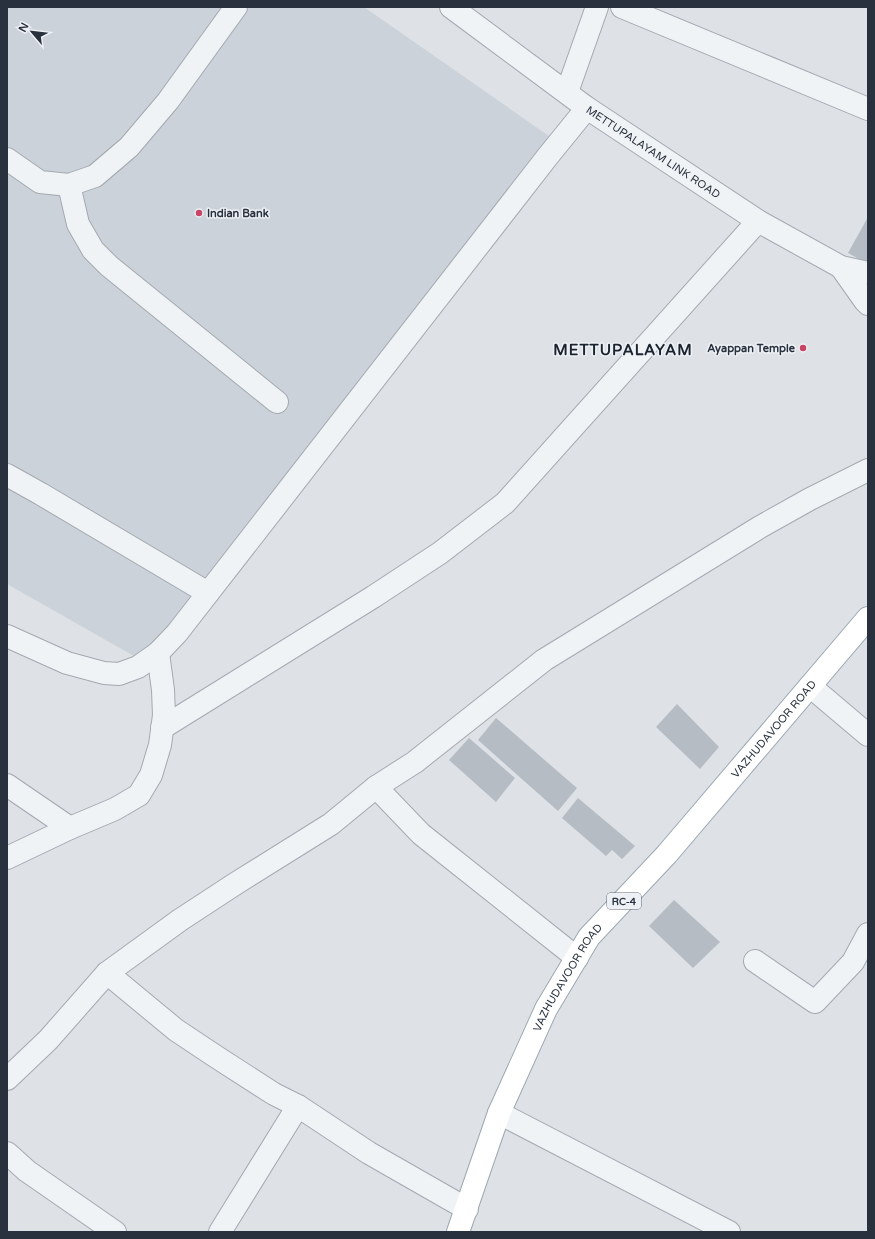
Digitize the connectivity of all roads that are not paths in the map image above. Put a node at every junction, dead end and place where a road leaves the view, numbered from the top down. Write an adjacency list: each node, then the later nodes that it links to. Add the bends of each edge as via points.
1 (236, 7): 9 (street, via 168,101 129,146 94,176)
2 (451, 7): 5 (street, METTUPALAYAM LINK ROAD)
3 (597, 7): 5 (street)
4 (622, 7): 7 (street)
5 (567, 92): 6 (street, METTUPALAYAM LINK ROAD)
6 (587, 108): 10 (street, METTUPALAYAM LINK ROAD); 17 (street)
7 (868, 109)
8 (7, 159): 9 (street, via 40,182)
9 (69, 185): 14 (street, via 78,224 93,250 109,266)
10 (758, 221): 11 (street, METTUPALAYAM LINK ROAD); 22 (street, via 505,503 440,553 373,598)
11 (841, 267): 12 (street, METTUPALAYAM LINK ROAD); 13 (street)
12 (868, 273)
13 (868, 304)
14 (277, 402)
15 (868, 470): 25 (street, via 760,527 544,660 415,762)
16 (7, 475): 17 (street)
17 (208, 594): 20 (street)
18 (868, 618): 21 (main road, VAZHUDAVOOR ROAD / RC-4)
19 (7, 636): 20 (street, via 67,663 104,673 119,674 138,667)
20 (158, 653): 22 (street, via 163,690)
21 (810, 686): 23 (street); 29 (main road, VAZHUDAVOOR ROAD / RC-4, via 667,854 590,937)
22 (162, 728): 26 (street, via 152,775 139,795 115,809)
23 (868, 735)
24 (7, 784): 26 (street)
25 (376, 787): 29 (street, via 421,834); 31 (street, via 331,824 180,920)
26 (70, 828): 27 (street)
27 (7, 858)
28 (868, 934): 30 (street, via 853,962 815,1002)
29 (577, 958): 34 (main road, VAZHUDAVOOR ROAD / RC-4, via 546,1009)
30 (755, 961)
31 (107, 973): 32 (street, via 48,1040); 33 (street, via 176,1030 274,1094)
32 (7, 1079)
33 (298, 1106): 36 (street, via 369,1153); 38 (street)
34 (499, 1114): 36 (main road, VAZHUDAVOOR ROAD / RC-4); 40 (street)
35 (7, 1153): 37 (street, via 27,1171)
36 (467, 1209): 39 (main road, VAZHUDAVOOR ROAD / RC-4)
37 (115, 1232)
38 (220, 1232)
39 (458, 1232)
40 (729, 1232)

